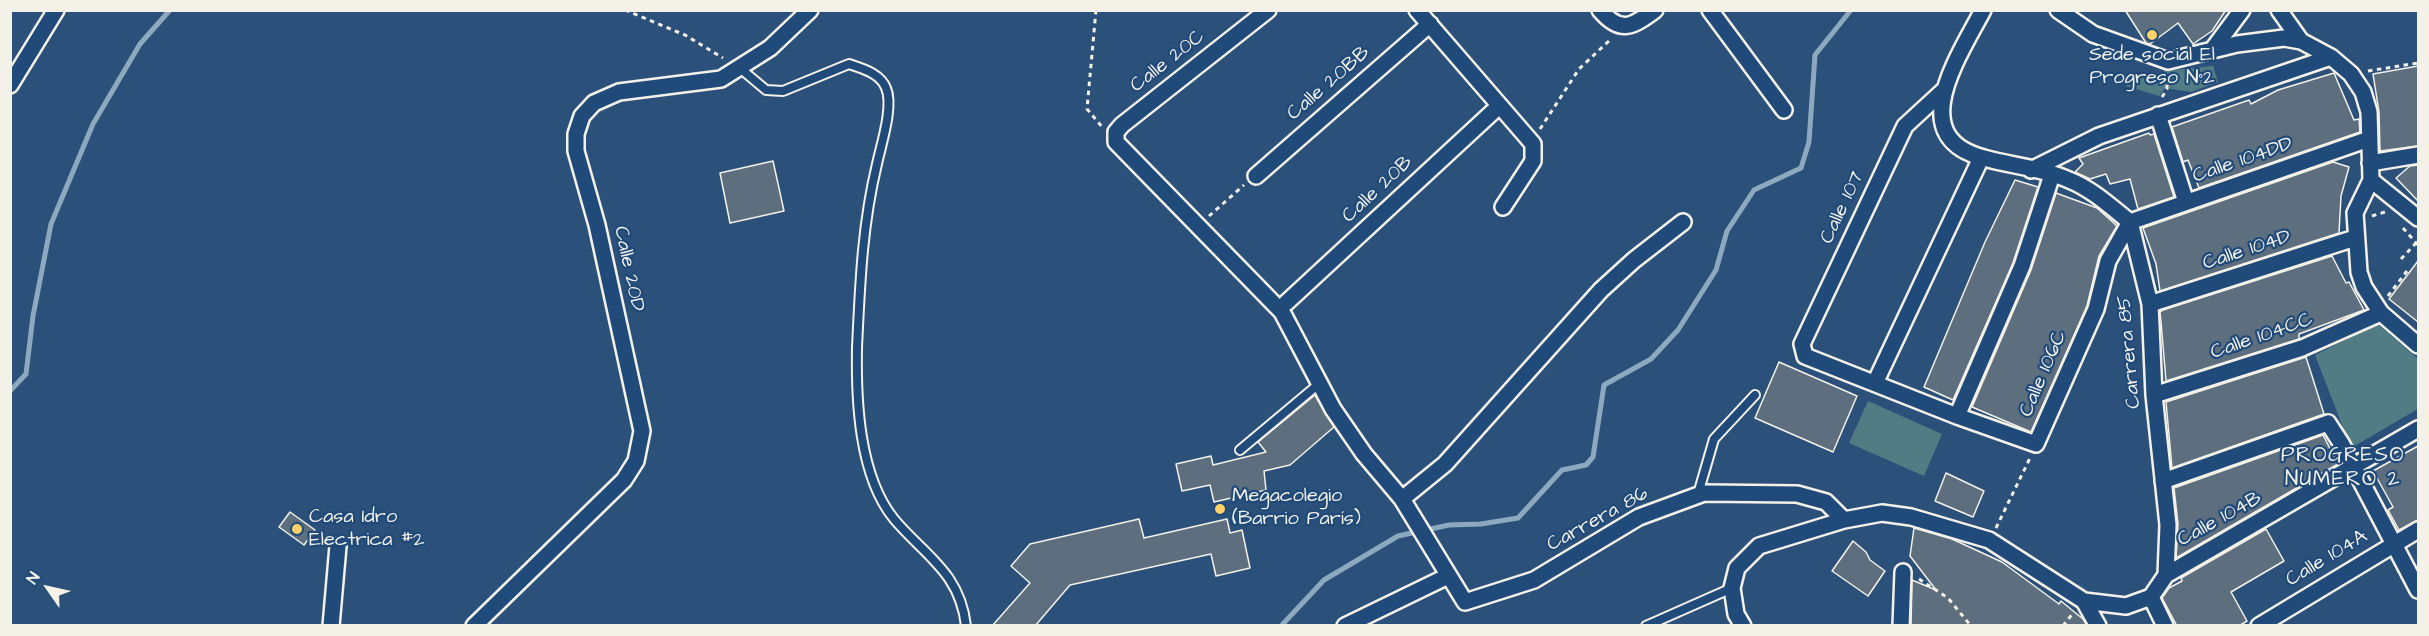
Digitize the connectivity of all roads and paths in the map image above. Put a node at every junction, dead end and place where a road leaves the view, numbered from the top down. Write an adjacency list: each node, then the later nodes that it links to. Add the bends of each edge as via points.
1 (56, 10): 22 (street)
2 (625, 10): 20 (path, via 685,35)
3 (810, 10): 20 (street, Calle 20D)
4 (1096, 10): 28 (path, via 1087,109)
5 (1268, 10): 28 (street, Calle 20C, via 1122,125 1116,132)
6 (1417, 10): 14 (street)
7 (1600, 10): 15 (street)
8 (1655, 10): 15 (street, via 1637,23)
9 (1710, 10): 25 (street)
10 (1983, 10): 23 (street, Calle 107)
11 (2058, 10): 17 (street, via 2093,34 2168,61)
12 (2242, 10): 17 (street)
13 (2279, 10): 16 (street)
14 (1430, 24): 24 (street); 35 (street, Calle 20BB)
15 (1615, 25): 29 (path, via 1611,41 1578,69)
16 (2301, 41): 17 (street, via 2274,38); 18 (street)
17 (2213, 49)
18 (2331, 57): 21 (street); 26 (street)
19 (2418, 63): 21 (path)
20 (741, 69): 79 (street, Calle 20D, via 721,79 619,92 594,103 582,116 576,152 597,225 642,431 641,447 624,480); 80 (lane, via 766,90 783,91 849,64 873,72 887,88 888,117 866,211 862,252 858,422 874,480 894,518 929,552 951,581)
21 (2351, 74): 27 (street, via 2363,92 2369,112)
22 (10, 85)
23 (1943, 91): 31 (street, Calle 107, via 1940,117 1948,137); 55 (street, Calle 107, via 1905,126 1802,344 1805,356)
24 (1498, 107): 29 (street); 50 (street, Calle 20B)
25 (1784, 111)
26 (2158, 115): 33 (street, via 2090,140); 37 (street)
27 (2369, 139): 32 (street); 37 (street, Calle 104DD)
28 (1116, 142): 54 (street, via 1282,312)
29 (1533, 144): 38 (street, via 1533,161)
30 (2418, 155): 32 (street)
31 (1981, 158): 33 (street); 55 (street)
32 (2370, 163): 36 (street)
33 (2031, 170): 34 (street)
34 (2052, 175): 44 (street, via 2084,188); 58 (street, via 2022,266)
35 (1256, 176): 40 (path)
36 (2371, 180): 42 (street); 46 (street, via 2355,213)
37 (2186, 202): 44 (street, Calle 104DD)
38 (1503, 207)
39 (2390, 214): 41 (path, via 2379,212)
40 (1207, 218)
41 (2370, 218)
42 (2418, 218)
43 (1683, 222): 65 (street, via 1601,290 1445,464)
44 (2130, 222): 51 (street, Carrera 85); 60 (street, Calle 106C, via 2108,261 2096,309)
45 (2400, 225): 47 (path)
46 (2355, 238): 51 (street, Calle 104D); 52 (street, via 2364,287)
47 (2417, 244): 48 (path)
48 (2401, 259)
49 (2407, 271): 52 (path)
50 (1286, 303)
51 (2151, 303): 57 (street, Carrera 85)
52 (2384, 305): 53 (street); 57 (street, Calle 104CC, via 2302,348)
53 (2418, 345)
54 (1321, 382): 61 (lane); 65 (street, via 1333,409 1364,454)
55 (1875, 383): 58 (street)
56 (1755, 395): 64 (lane, via 1714,439)
57 (2154, 395): 63 (street, Carrera 85)
58 (1957, 416): 60 (street)
59 (2418, 429): 62 (street, Calle 104B)
60 (2037, 444): 68 (path, Calle 106C)
61 (1240, 450)
62 (2355, 468): 63 (street, via 2328,423); 69 (street); 72 (street, Calle 104B)
63 (2163, 481): 72 (street, Carrera 85, via 2168,525)
64 (1697, 496): 66 (street, Carrera 86, via 1797,494 1826,502); 73 (street, Carrera 86, via 1639,517 1534,580 1465,602)
65 (1402, 499): 73 (street)
66 (1844, 520): 68 (street, via 1882,513 1911,517); 74 (street, via 1759,546 1737,568)
67 (2418, 530): 69 (street, Calle 104A)
68 (1989, 540): 77 (street)
69 (2395, 543): 75 (street); 88 (street, Calle 104A)
70 (338, 546): 78 (street)
71 (1903, 572): 84 (street); 85 (path, via 1948,598)
72 (2166, 575): 76 (street)
73 (1448, 576): 81 (street)
74 (1732, 588): 82 (lane); 83 (street, via 1736,614)
75 (2418, 590)
76 (2151, 597): 77 (street, via 2126,606); 87 (street)
77 (2084, 602): 86 (street)
78 (331, 626)
79 (474, 626)
80 (966, 626)
81 (1345, 626)
82 (1646, 626)
83 (1743, 626)
84 (1900, 626)
85 (1971, 626)
86 (2098, 626)
87 (2165, 626)
88 (2259, 626)

